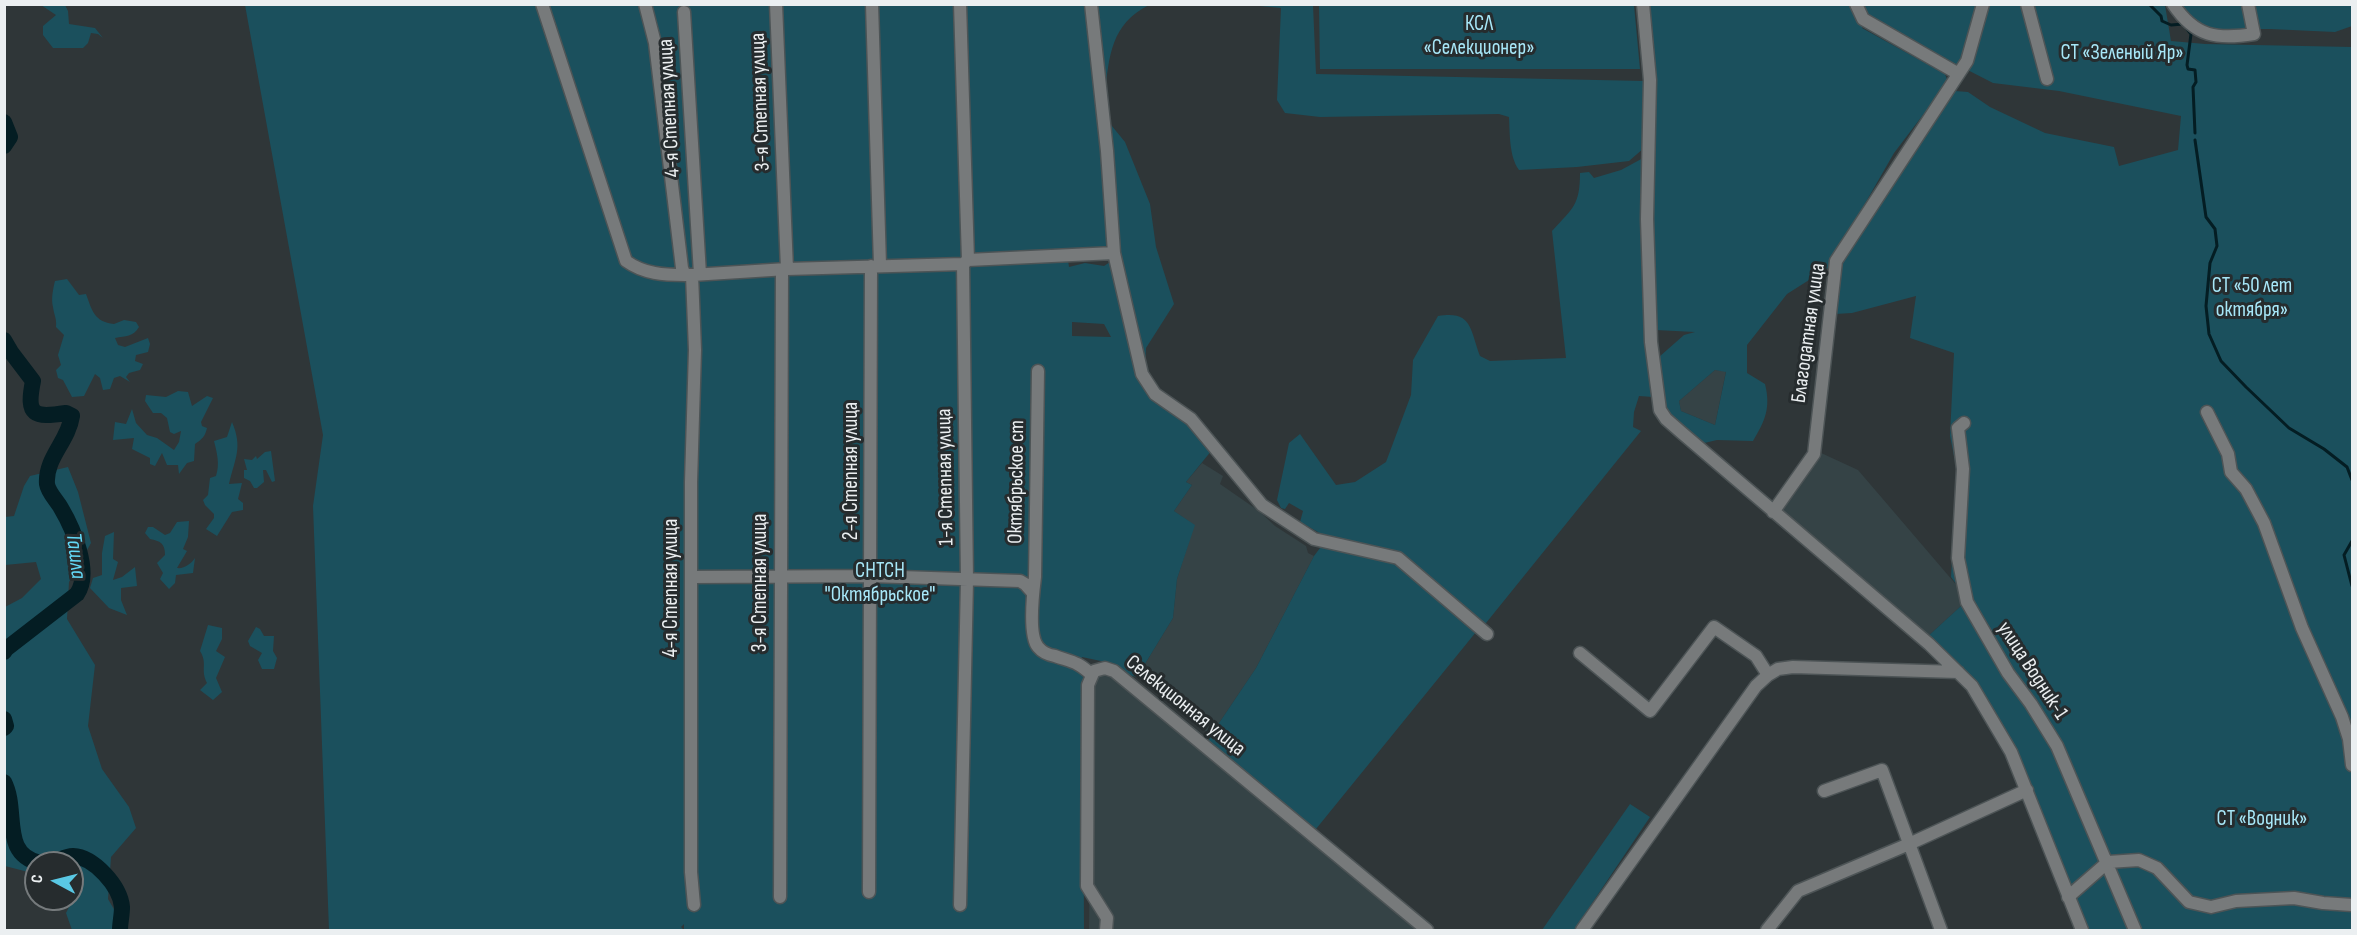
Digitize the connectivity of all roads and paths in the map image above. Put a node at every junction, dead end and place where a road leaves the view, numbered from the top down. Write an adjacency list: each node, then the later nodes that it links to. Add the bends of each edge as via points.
1 (542, 4): 20 (street, via 626,261 659,275)
2 (645, 4): 20 (street, via 655,43 682,268)
3 (776, 4): 19 (street, 3-я Степная улица)
4 (872, 4): 18 (street, 2-я Степная улица)
5 (960, 4): 17 (street, 1-я Степная улица)
6 (1091, 4): 16 (street)
7 (1643, 4): 24 (street, via 1650,80 1647,219 1651,342 1660,410)
8 (1856, 4): 14 (street, via 1863,19)
9 (1983, 4): 14 (street, Благодатная улица, via 1967,61)
10 (2027, 4): 15 (street)
11 (2173, 4): 12 (street, via 2200,32 2237,37 2254,34)
12 (2248, 4)
13 (684, 12): 20 (street, 4-я Степная улица)
14 (1957, 73): 24 (street, Благодатная улица, via 1836,261 1814,453)
15 (2047, 79)
16 (1114, 253): 17 (street); 30 (street, via 1142,374 1155,394 1191,419 1262,505 1314,539 1398,558)
17 (966, 262): 18 (street); 28 (street, 1-я Степная улица)
18 (875, 265): 19 (street); 25 (street, 2-я Степная улица)
19 (784, 269): 20 (street); 27 (street, 3-я Степная улица)
20 (693, 275): 26 (street, 4-я Степная улица)
21 (1038, 371): 29 (street, Октябрьское ст)
22 (2207, 412): 37 (street, via 2228,454 2230,472 2246,489 2264,523 2302,628 2342,717)
23 (1964, 423): 41 (street, улица Водник-1, via 1958,428 1964,469 1958,558 1967,602 2057,746)
24 (1773, 512): 32 (street)
25 (871, 576): 27 (street); 28 (street); 42 (street, 2-я Степная улица)
26 (692, 577): 27 (street); 45 (street, 4-я Степная улица)
27 (780, 577): 43 (street, 3-я Степная улица)
28 (967, 580): 29 (street, via 1020,581); 46 (street, 1-я Степная улица)
29 (1033, 593): 35 (street, Октябрьское ст, via 1034,641 1038,647 1073,660)
30 (1487, 634)
31 (1580, 653): 36 (street, via 1650,711 1714,627 1756,656)
32 (1938, 653): 33 (street, via 1938,666); 34 (street)
33 (1933, 671): 34 (street); 36 (street, via 1793,667)
34 (1958, 672): 38 (street, via 1991,716)
35 (1092, 675): 48 (street, Селекционная улица, via 1086,714 1087,886 1107,918); 49 (street, Селекционная улица, via 1100,668 1114,671)
36 (1768, 675): 50 (street, via 1718,737)
37 (2352, 765)
38 (2027, 790): 40 (street); 44 (street)
39 (1824, 791): 40 (street, via 1882,770)
40 (1909, 844): 51 (street, via 1798,891); 52 (street)
41 (2108, 862): 44 (street); 47 (street, via 2139,860 2157,868 2189,902 2211,907 2236,901 2294,898); 54 (street, улица Водник-1)
42 (869, 892)
43 (780, 897)
44 (2068, 897): 53 (street)
45 (694, 905)
46 (960, 905)
47 (2352, 905)
48 (1106, 930)
49 (1427, 930)
50 (1582, 930)
51 (1767, 930)
52 (1941, 930)
53 (2082, 930)
54 (2135, 930)

